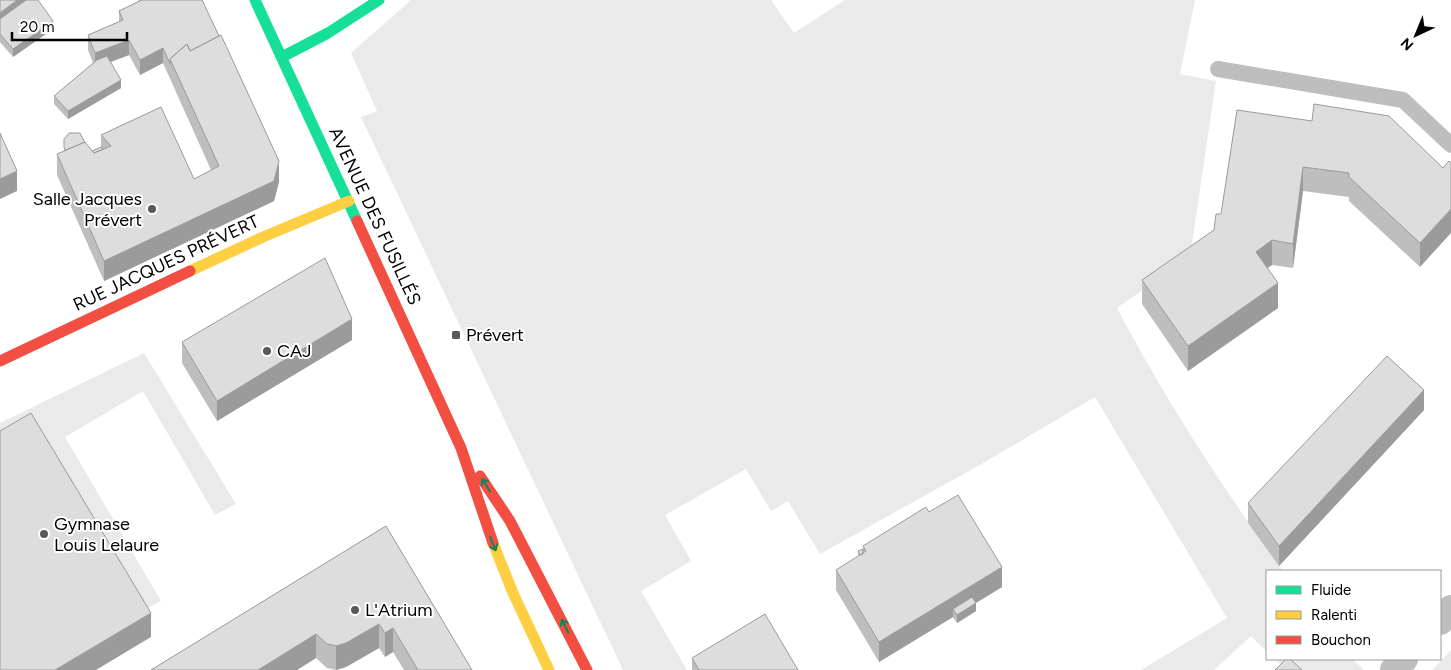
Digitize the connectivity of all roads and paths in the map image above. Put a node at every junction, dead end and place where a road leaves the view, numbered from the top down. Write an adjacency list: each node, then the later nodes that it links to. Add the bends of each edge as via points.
1 (255, 0): 3 (main road, AVENUE DES FUSILLÉS)
2 (379, 0): 3 (main road)
3 (282, 57): 6 (main road, AVENUE DES FUSILLÉS)
4 (1218, 69): 5 (lane, via 1403,100)
5 (1451, 145)
6 (349, 201): 7 (main road, RUE JACQUES PRÉVERT, via 263,237); 8 (main road, AVENUE DES FUSILLÉS)
7 (0, 361)
8 (461, 448): 12 (main road, AVENUE DES FUSILLÉS, one-way to 12, via 491,538); 13 (main road, AVENUE DES FUSILLÉS, one-way to 8, via 510,521)
9 (1451, 609): 10 (street)
10 (1441, 620)
11 (1403, 660): 14 (street)
12 (549, 670)
13 (587, 670)
14 (1394, 670)

